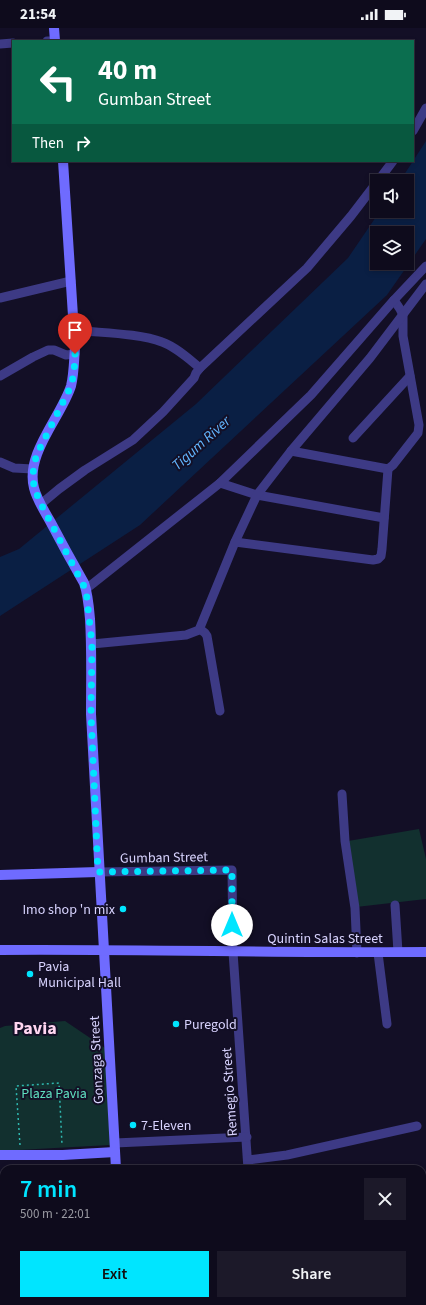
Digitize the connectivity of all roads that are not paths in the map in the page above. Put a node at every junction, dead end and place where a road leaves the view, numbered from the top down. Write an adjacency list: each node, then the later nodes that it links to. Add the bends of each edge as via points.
1 (54, 28): 2 (street)
2 (55, 40)
3 (12, 43): 4 (street)
4 (0, 44)
5 (426, 108): 6 (street)
6 (414, 128)
7 (63, 162): 12 (street)
8 (392, 162): 9 (street)
9 (384, 174)
10 (370, 192): 20 (street, via 307,268)
11 (426, 266): 16 (street)
12 (70, 281): 15 (street); 18 (street)
13 (426, 284): 14 (street)
14 (422, 295): 17 (street)
15 (0, 298)
16 (394, 300): 17 (street); 28 (street, via 311,396)
17 (403, 315): 22 (street, via 403,336); 24 (street)
18 (74, 330): 19 (street); 20 (street, via 137,336 162,342 184,354)
19 (75, 354): 21 (street, via 66,355 48,350); 26 (street, via 70,388 39,450)
20 (200, 368): 30 (street, via 163,412 132,440 58,489)
21 (0, 376)
22 (410, 376): 23 (street); 27 (street, via 418,434)
23 (353, 438)
24 (291, 451): 27 (street); 29 (street)
25 (0, 462): 26 (street, via 14,468)
26 (33, 469): 30 (street, via 34,488)
27 (388, 469): 31 (street)
28 (220, 484): 29 (street); 33 (street)
29 (257, 495): 31 (street); 32 (street)
30 (43, 508): 33 (street)
31 (384, 518): 32 (street, via 381,556 373,560)
32 (235, 542): 34 (street)
33 (85, 586): 35 (street, Gonzaga Street)
34 (200, 629): 35 (street, via 186,635); 36 (street, via 207,636)
35 (92, 644): 39 (street, Gonzaga Street, via 91,714)
36 (220, 711)
37 (342, 794): 48 (street, via 345,841 355,908)
38 (232, 870): 39 (street, Gumban Street); 44 (street, Remegio Street)
39 (98, 872): 40 (street, Gumban Street); 42 (street, Gonzaga Street)
40 (0, 875)
41 (395, 905): 46 (street)
42 (104, 949): 43 (street, Quintin Salas Street); 44 (street, Quintin Salas Street); 52 (street, Gonzaga Street)
43 (0, 950)
44 (233, 952): 48 (street, Quintin Salas Street); 51 (street, Remegio Street)
45 (378, 952): 46 (street, Quintin Salas Street); 48 (street, Quintin Salas Street); 49 (street)
46 (398, 952): 47 (street, Quintin Salas Street)
47 (426, 952)
48 (357, 953)
49 (387, 1024)
50 (417, 1126): 54 (street)
51 (247, 1137): 52 (street); 54 (street, Remegio Street)
52 (115, 1148): 53 (street, via 63,1154); 55 (street, Gonzaga Street)
53 (0, 1155)
54 (248, 1164)
55 (116, 1165)

